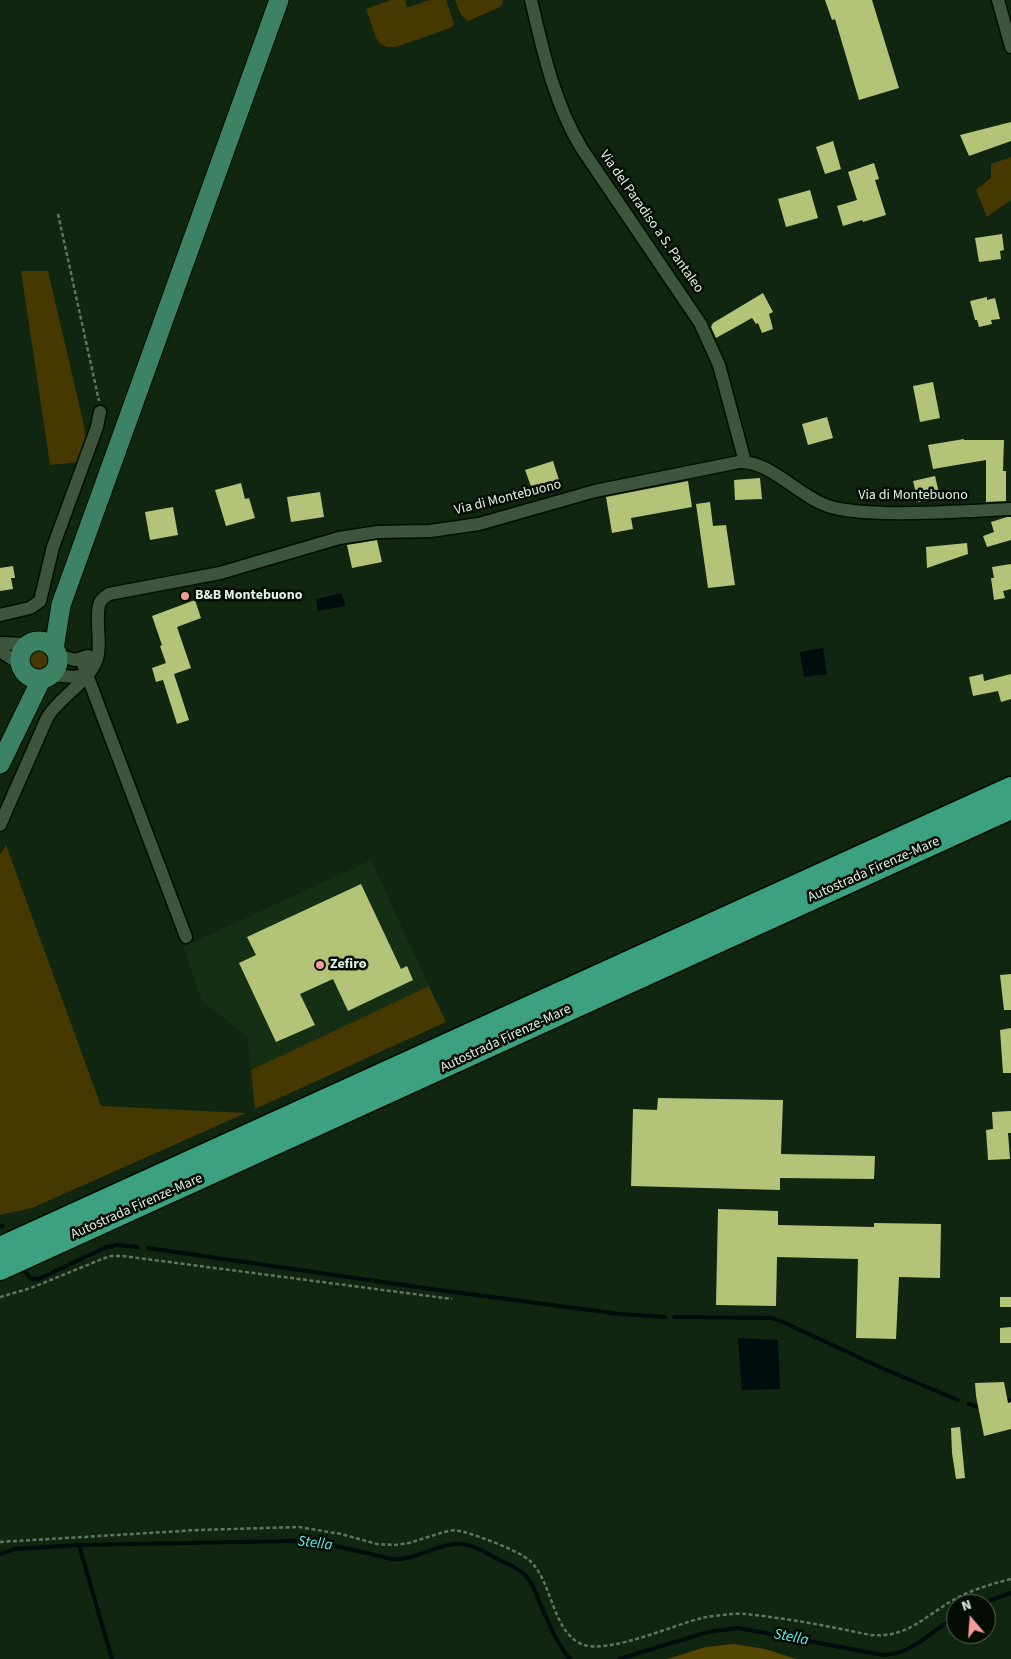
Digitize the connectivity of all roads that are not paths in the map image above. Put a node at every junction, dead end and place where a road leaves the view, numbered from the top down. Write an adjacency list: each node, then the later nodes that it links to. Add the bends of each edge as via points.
1 (279, 0): 8 (main road)
2 (531, 0): 6 (street, Via del Paradiso a S. Pantaleo, via 551,79 567,123 695,314 712,346)
3 (998, 0): 4 (street)
4 (1011, 47)
5 (100, 412): 9 (street, via 52,547 40,601 30,608)
6 (744, 462): 7 (street, Via di Montebuono, via 761,466 809,497 838,509 900,513); 12 (street, Via di Montebuono, via 595,491 479,524 339,538 220,573 109,594 99,605)
7 (1011, 509)
8 (60, 605): 11 (main road); 14 (main road)
9 (0, 615)
10 (0, 643): 11 (street)
11 (31, 643): 14 (main road, via 46,642); 16 (main road, via 21,653)
12 (98, 648): 15 (street); 17 (street, Via di Montebuono, via 94,665)
13 (0, 651): 16 (street)
14 (56, 652): 15 (street, via 72,660); 16 (main road, via 56,668)
15 (81, 659): 17 (street)
16 (40, 674): 17 (street); 18 (street); 19 (main road)
17 (87, 675): 18 (street); 23 (street)
18 (65, 697): 22 (street, via 44,722)
19 (0, 764)
20 (1011, 788): 24 (highway, Autostrada Firenze-Mare)
21 (1011, 808): 25 (highway, Autostrada Firenze-Mare)
22 (0, 825)
23 (186, 937)
24 (0, 1248)
25 (0, 1269)

